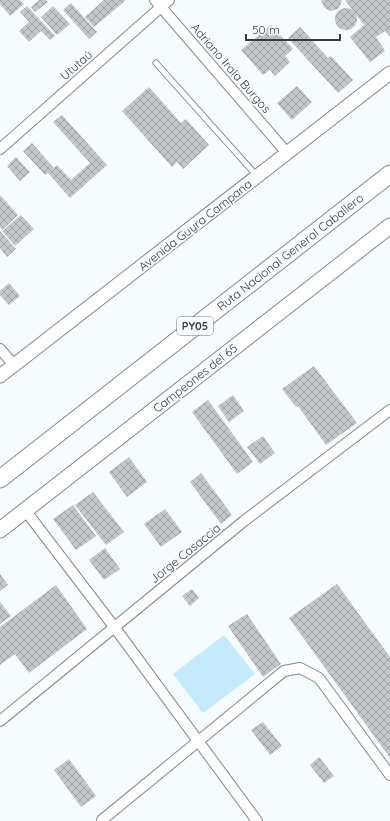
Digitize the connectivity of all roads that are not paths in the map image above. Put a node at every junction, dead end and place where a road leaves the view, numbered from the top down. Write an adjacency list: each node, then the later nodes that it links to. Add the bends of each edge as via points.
1 (161, 2): 4 (street, Ututaú); 5 (street, Adriano Irala Burgos)
2 (156, 63): 7 (lane)
3 (390, 73): 5 (street, Avenida Guyra Campana)
4 (0, 149)
5 (287, 153): 7 (street, Avenida Guyra Campana)
6 (390, 174): 13 (highway, Ruta Nacional General Caballero / PY05)
7 (257, 176): 10 (street, Avenida Guyra Campana)
8 (390, 226): 14 (main road, Campeones del 65)
9 (0, 349): 10 (street)
10 (14, 366): 11 (street, Avenida Guyra Campana)
11 (0, 376)
12 (390, 410): 16 (street, Jorge Casaccia, via 244,521)
13 (0, 478)
14 (25, 510): 15 (main road, Campeones del 65); 16 (street)
15 (0, 530)
16 (115, 628): 17 (street, Jorge Casaccia); 18 (street)
17 (0, 721)
18 (198, 741): 19 (street, via 284,671 300,668 319,678); 20 (street); 21 (street)
19 (390, 775)
20 (102, 821)
21 (256, 821)

